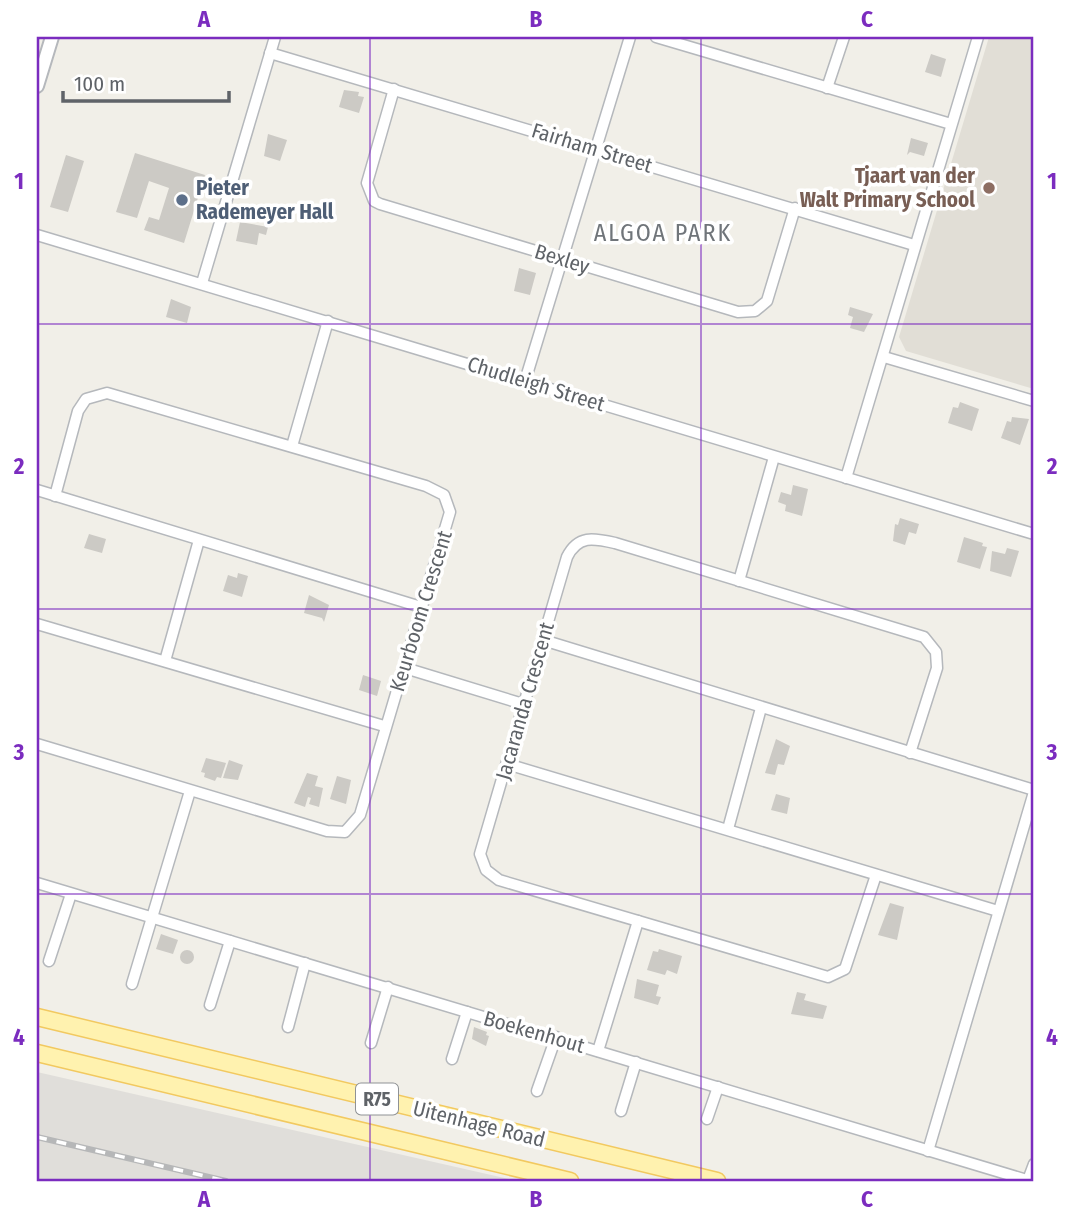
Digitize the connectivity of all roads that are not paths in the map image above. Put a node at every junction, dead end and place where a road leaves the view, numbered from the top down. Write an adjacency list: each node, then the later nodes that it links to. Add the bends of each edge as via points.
1 (52, 37): 8 (street)
2 (275, 37): 7 (street)
3 (630, 37): 12 (street)
4 (656, 37): 9 (street)
5 (844, 37): 9 (street)
6 (978, 37): 11 (street)
7 (270, 53): 10 (street, Fairham Street); 17 (street)
8 (37, 86)
9 (827, 88): 11 (street)
10 (394, 89): 12 (street, Fairham Street); 16 (street, Bexley, via 368,183 374,201)
11 (951, 124): 15 (street)
12 (594, 149): 13 (street, Fairham Street); 16 (street)
13 (795, 208): 15 (street, Fairham Street); 16 (street, Bexley, via 771,292 755,311 738,312)
14 (37, 235): 17 (street, Chudleigh Street)
15 (914, 245): 19 (street)
16 (563, 259): 20 (street)
17 (202, 283): 18 (street, Chudleigh Street)
18 (328, 321): 20 (street, Chudleigh Street); 22 (street)
19 (884, 357): 21 (street); 24 (street)
20 (525, 381): 23 (street, Chudleigh Street)
21 (1034, 401)
22 (292, 446): 26 (street, Keurboom Crescent, via 99,393 86,399 78,411); 30 (street, Keurboom Crescent, via 444,495 449,520)
23 (774, 457): 24 (street, Chudleigh Street); 29 (street)
24 (846, 478): 27 (street, Chudleigh Street)
25 (37, 490): 26 (street)
26 (55, 496): 28 (street)
27 (1034, 534)
28 (199, 540): 30 (street); 33 (street)
29 (739, 581): 32 (street, Jacaranda Crescent, via 587,538 574,545 567,557); 39 (street, Jacaranda Crescent, via 917,633 929,641 936,652 937,668)
30 (421, 607): 34 (street, Keurboom Crescent)
31 (37, 624): 33 (street)
32 (543, 640): 35 (street, Jacaranda Crescent); 36 (street)
33 (165, 661): 37 (street)
34 (405, 668): 35 (street); 37 (street, Keurboom Crescent)
35 (523, 704): 40 (street, Jacaranda Crescent)
36 (761, 708): 39 (street); 43 (street)
37 (384, 726): 41 (street, Keurboom Crescent, via 360,815 345,832 327,831)
38 (37, 744): 41 (street, Keurboom Crescent)
39 (910, 753): 42 (street)
40 (507, 764): 43 (street); 49 (street, Jacaranda Crescent, via 480,854 486,870 499,880)
41 (190, 791): 48 (street)
42 (1034, 791): 47 (street)
43 (728, 829): 44 (street)
44 (876, 875): 47 (street); 49 (street, Jacaranda Crescent, via 845,968 832,977)
45 (37, 883): 46 (street, Boekenhout)
46 (71, 894): 48 (street, Boekenhout); 51 (street)
47 (998, 911): 69 (street)
48 (153, 918): 50 (street, Boekenhout); 53 (street)
49 (638, 921): 61 (street)
50 (230, 941): 52 (street, Boekenhout); 55 (street)
51 (49, 961)
52 (305, 963): 54 (street, Boekenhout); 58 (street)
53 (132, 984)
54 (388, 987): 56 (street, Boekenhout); 60 (street)
55 (210, 1005)
56 (467, 1012): 59 (street, Boekenhout); 63 (street)
57 (37, 1017): 72 (main road, Uitenhage Road / R75)
58 (288, 1027)
59 (556, 1037): 61 (street, Boekenhout); 66 (street)
60 (370, 1043)
61 (598, 1051): 64 (street, Boekenhout)
62 (37, 1053): 71 (main road, Uitenhage Road / R75)
63 (452, 1059)
64 (636, 1062): 65 (street, Boekenhout); 67 (street)
65 (718, 1087): 68 (street); 69 (street, Boekenhout)
66 (537, 1091)
67 (621, 1111)
68 (707, 1119)
69 (928, 1151): 73 (street, Boekenhout)
70 (1034, 1164): 73 (street)
71 (570, 1181)
72 (717, 1181)
73 (1029, 1181)

